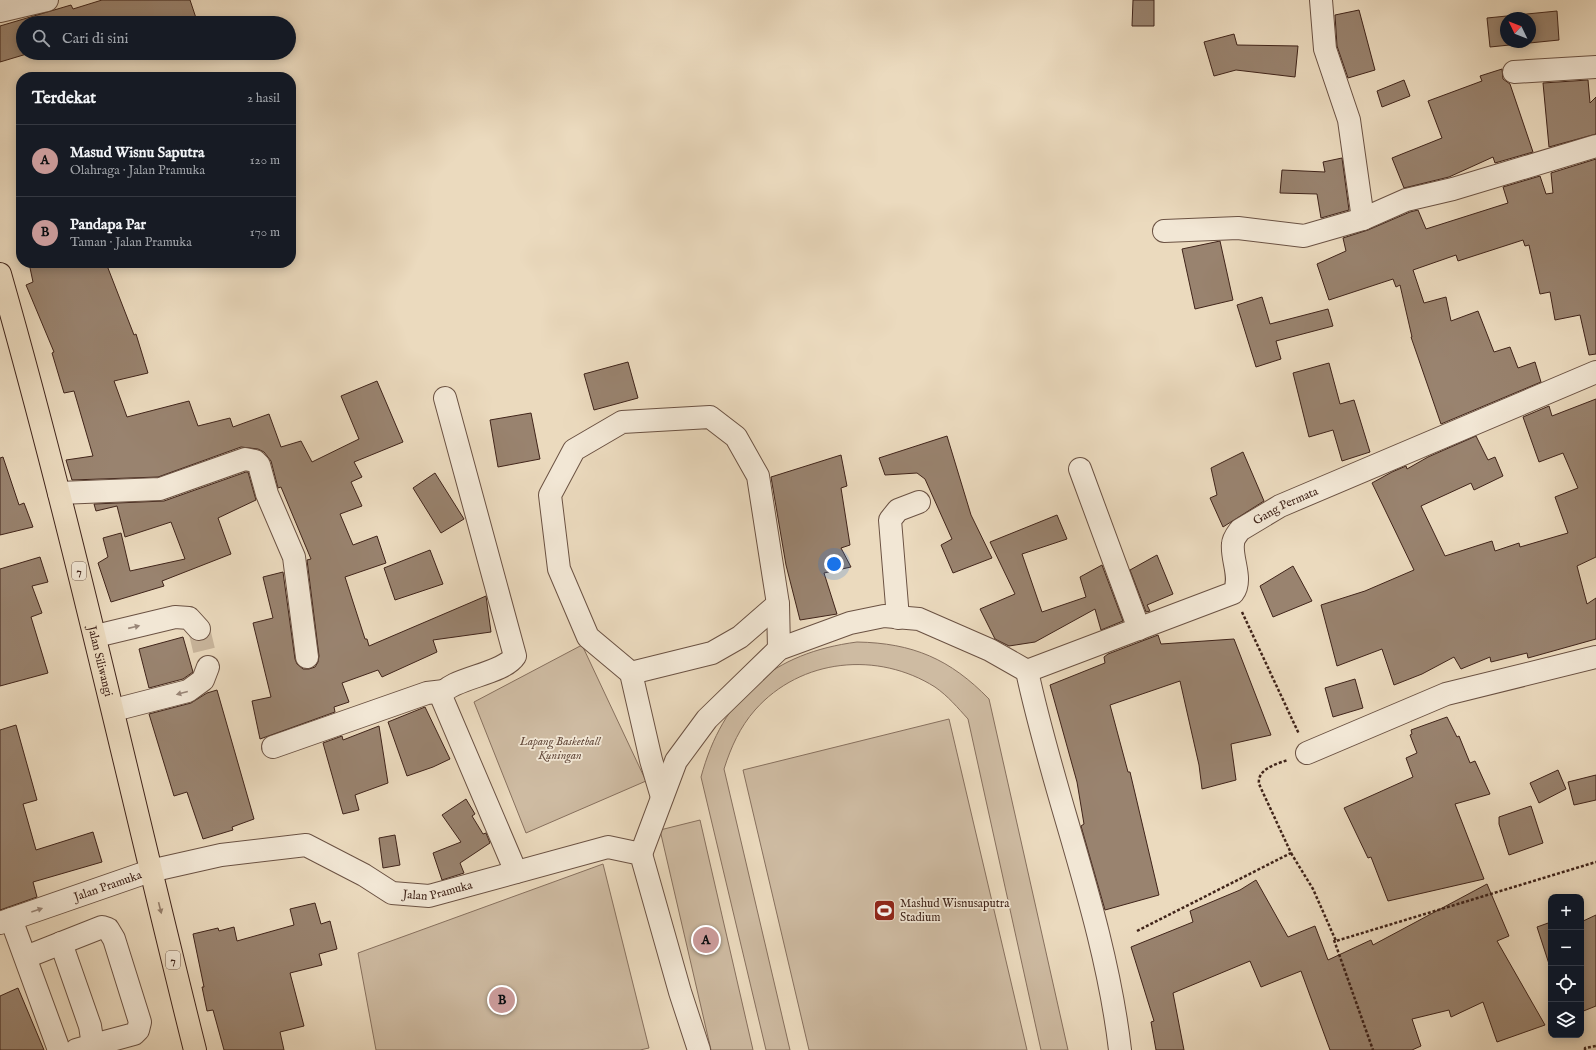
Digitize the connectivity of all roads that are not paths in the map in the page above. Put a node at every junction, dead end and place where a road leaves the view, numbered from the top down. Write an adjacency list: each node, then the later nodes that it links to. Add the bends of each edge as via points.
1 (46, 0): 3 (street)
2 (1321, 0): 7 (street, via 1325,49 1349,120)
3 (0, 11)
4 (1596, 68): 5 (street)
5 (1514, 72)
6 (1596, 146): 7 (street, via 1453,189 1406,200)
7 (1363, 219): 8 (street, via 1304,236 1238,228)
8 (1164, 231)
9 (1, 279): 13 (main road, Jalan Siliwangi / 7)
10 (1596, 372): 18 (street, Gang Permata, via 1280,506 1240,530 1233,543 1237,586 1233,593)
11 (444, 398): 26 (street, via 515,656 507,665)
12 (1080, 469): 18 (street)
13 (59, 493): 19 (main road, Jalan Siliwangi / 7); 21 (street, via 160,488 245,459 255,461 259,465 267,494 294,557)
14 (919, 502): 16 (street, via 898,510 890,520)
15 (778, 604): 20 (street); 25 (street, via 740,637 712,653); 25 (street, via 758,476 736,438 710,417 622,422 574,450 550,495 559,569 588,637)
16 (898, 618): 20 (street, via 884,616 850,623); 24 (street, via 919,619 990,650)
17 (199, 629): 19 (street, one-way to 17, via 175,618 189,618)
18 (1139, 629): 24 (street)
19 (96, 636): 27 (main road, Jalan Siliwangi / 7)
20 (779, 649): 30 (street, via 707,719 676,761)
21 (307, 657)
22 (1596, 657): 29 (street, via 1446,694)
23 (208, 667): 27 (street, one-way to 27, via 203,680 188,691)
24 (1027, 671): 41 (street, via 1036,715 1098,932)
25 (631, 673): 30 (street)
26 (444, 691): 28 (street, via 427,693); 33 (street, via 441,696)
27 (114, 710): 32 (main road, Jalan Siliwangi / 7)
28 (273, 747)
29 (1307, 752)
30 (662, 797): 31 (street)
31 (641, 854): 33 (street, Jalan Pramuka, via 608,847); 40 (street)
32 (150, 871): 33 (street, Jalan Pramuka, via 221,856 306,845 364,875 392,893 429,896); 34 (street, Jalan Pramuka, one-way to 32); 39 (main road, Jalan Siliwangi / 7, one-way to 39)
33 (516, 872)
34 (6, 921): 36 (street)
35 (61, 943): 36 (street); 37 (street, via 86,1013); 37 (street, via 102,927 108,929 114,939 140,1022 134,1034)
36 (26, 957): 38 (street)
37 (84, 1048)
38 (59, 1050)
39 (195, 1050)
40 (699, 1050)
41 (1120, 1050)

